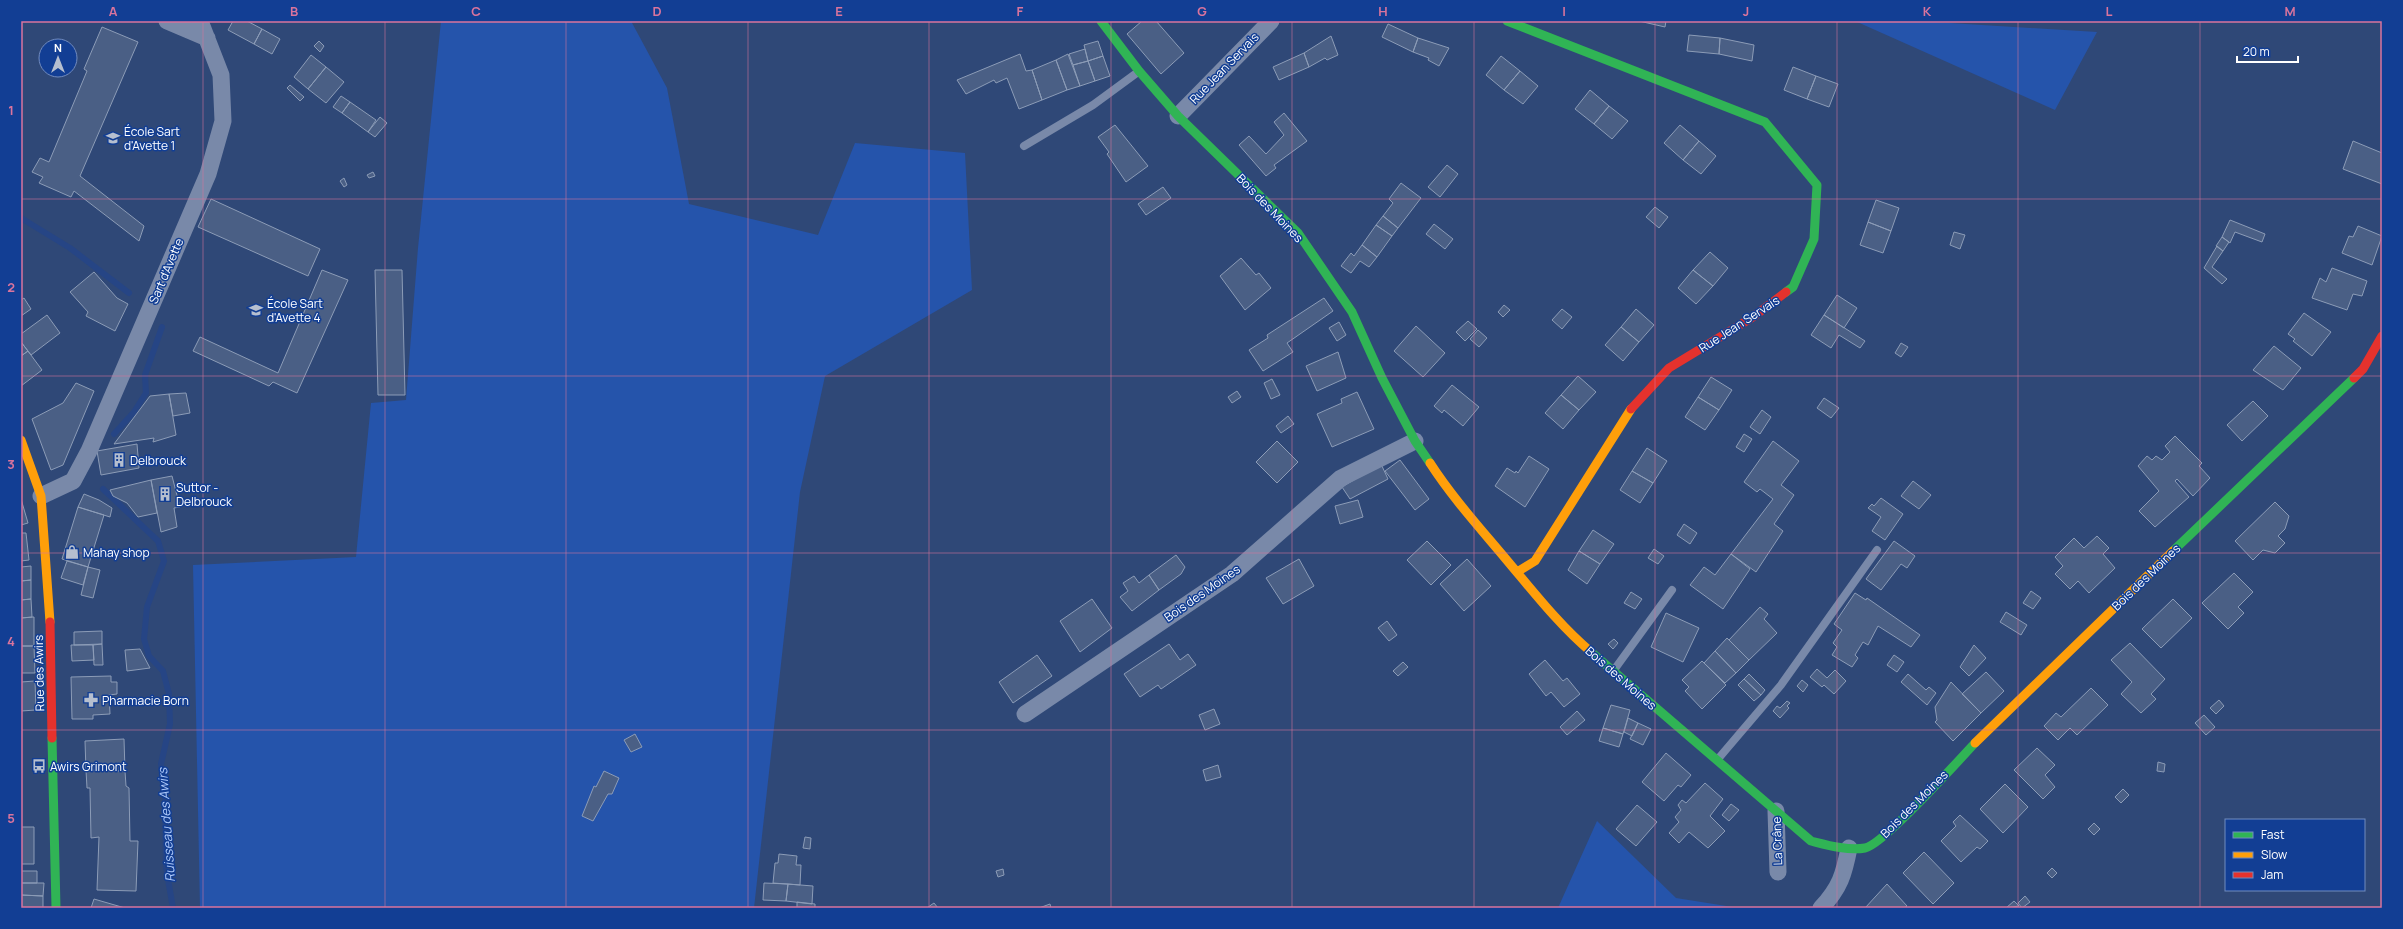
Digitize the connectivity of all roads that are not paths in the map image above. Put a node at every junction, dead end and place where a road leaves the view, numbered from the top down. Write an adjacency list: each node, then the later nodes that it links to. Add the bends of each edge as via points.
1 (167, 21): 6 (street)
2 (200, 21): 6 (street, Sart d'Avette)
3 (1101, 21): 7 (street, Bois des Moines)
4 (1270, 21): 8 (street, Rue Jean Servais)
5 (1507, 21): 15 (street, Rue Jean Servais, via 1766,122 1817,185 1814,239 1793,287 1753,317 1669,368 1634,405 1535,561)
6 (207, 38): 13 (street, Sart d'Avette, via 221,75 223,121 208,174 89,452 72,481)
7 (1138, 71): 8 (street, Bois des Moines); 9 (lane, via 1093,105)
8 (1178, 116): 12 (street, Bois des Moines, via 1298,233 1352,312 1382,378)
9 (1024, 146)
10 (2382, 336): 21 (street, Bois des Moines, via 2363,369 1999,718 1888,833 1866,848)
11 (21, 440): 13 (street, Rue des Awirs)
12 (1415, 441): 15 (street, Bois des Moines, via 1445,486); 18 (street, Bois des Moines, via 1341,478 1232,574)
13 (41, 496): 23 (street, Rue des Awirs, via 49,588)
14 (1877, 550): 19 (lane, via 1781,685)
15 (1517, 572): 17 (street, Bois des Moines, via 1572,636)
16 (1672, 590): 17 (lane)
17 (1613, 672): 19 (street, Bois des Moines)
18 (1025, 714)
19 (1717, 760): 20 (street, Bois des Moines)
20 (1776, 811): 21 (street, Bois des Moines, via 1811,841); 22 (street, La Crâne)
21 (1850, 848): 24 (street, via 1843,877 1834,894)
22 (1778, 872)
23 (56, 908)
24 (1821, 908)

